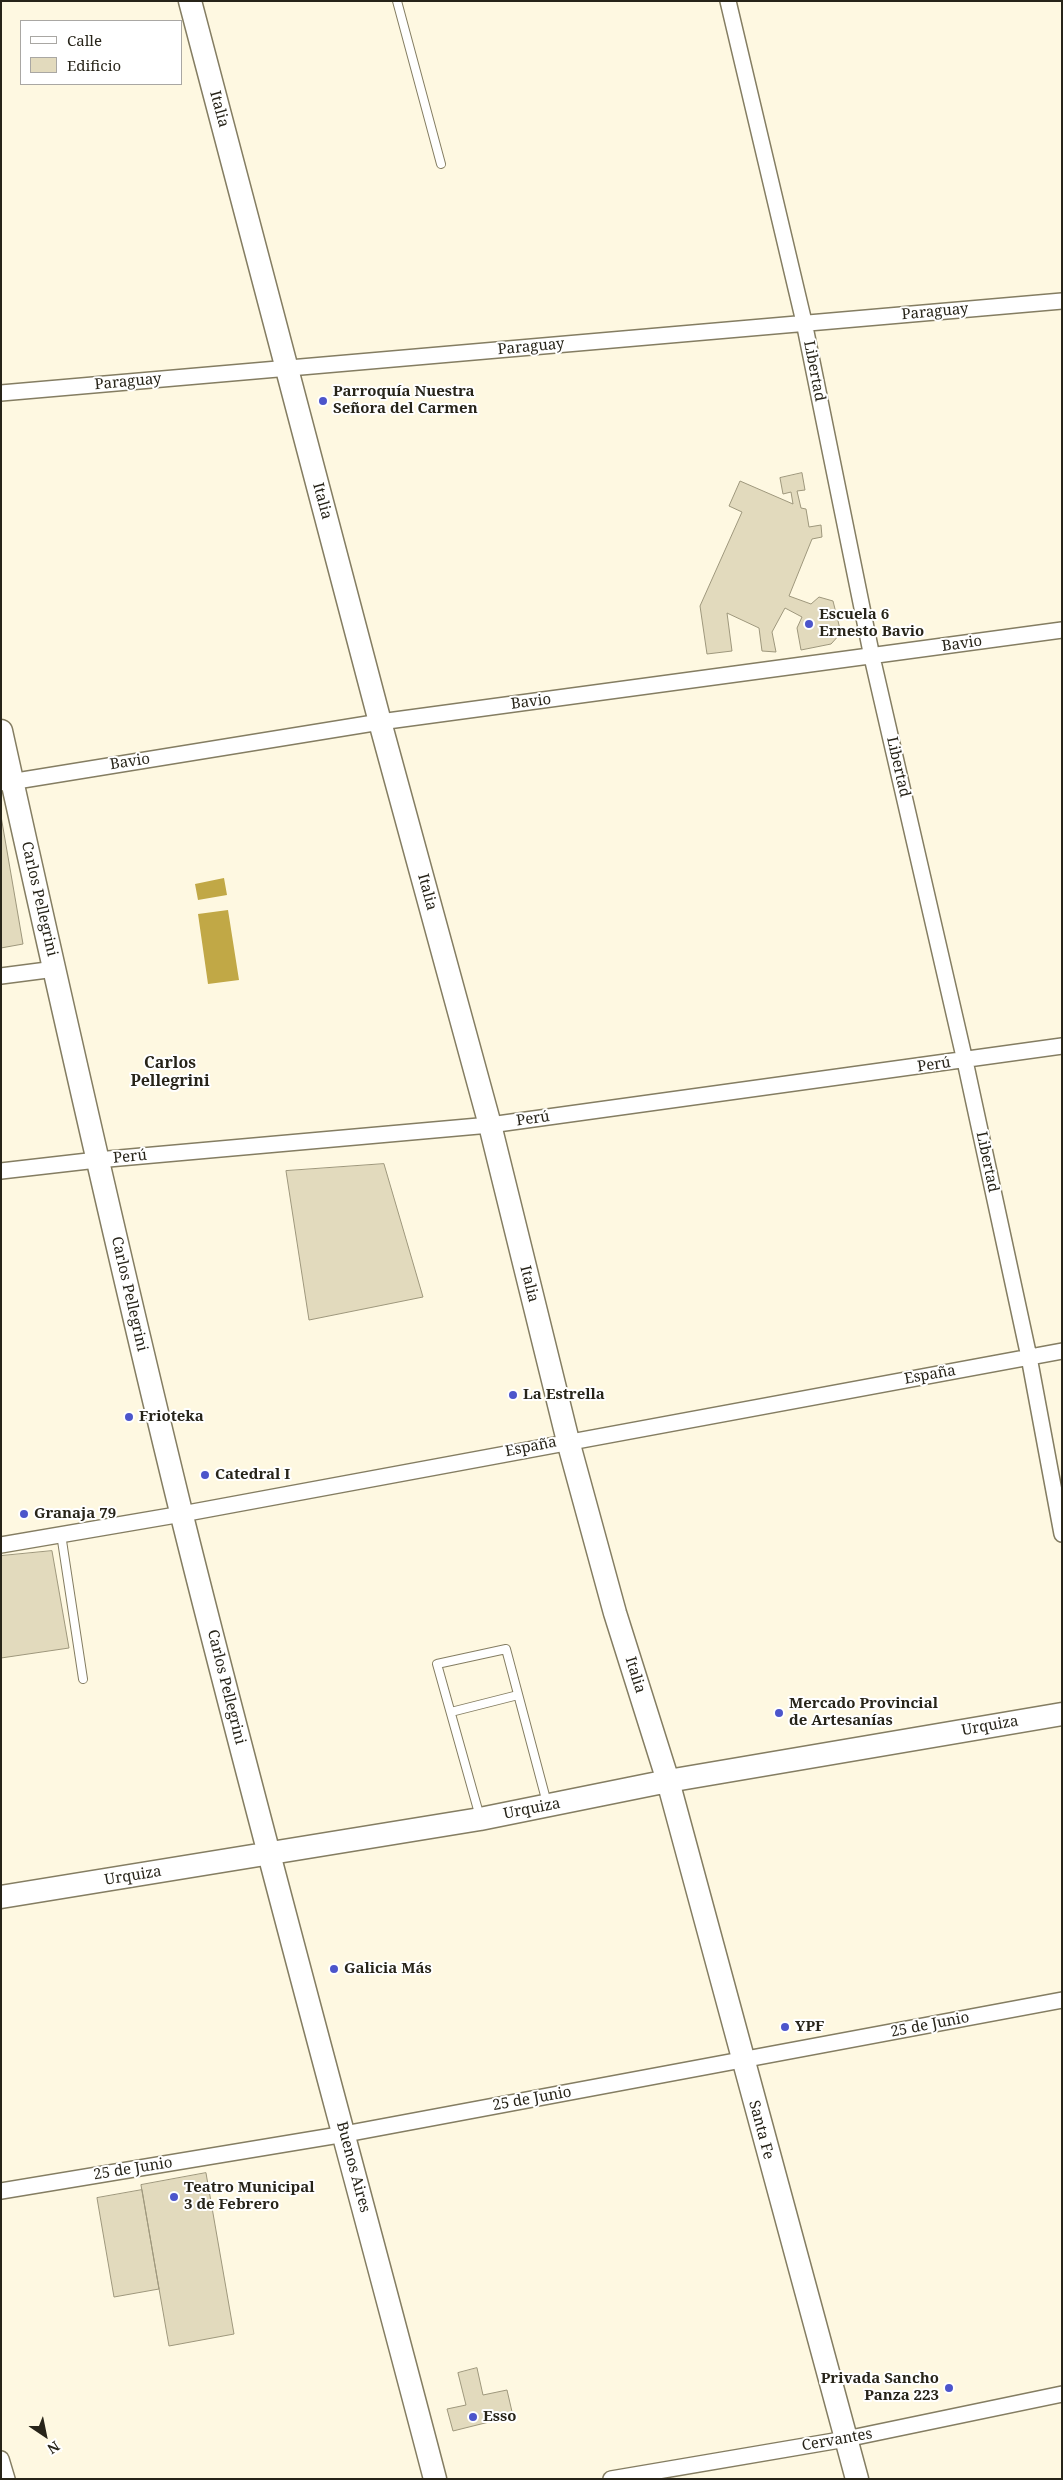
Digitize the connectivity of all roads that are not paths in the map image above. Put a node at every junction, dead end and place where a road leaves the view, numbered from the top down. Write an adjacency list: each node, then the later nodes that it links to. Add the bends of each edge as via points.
1 (190, 1): 7 (street, Italia)
2 (397, 1): 4 (lane)
3 (728, 1): 6 (street, Libertad)
4 (441, 164)
5 (1062, 301): 6 (street, Paraguay)
6 (804, 322): 7 (street, Paraguay); 10 (street, Libertad)
7 (287, 368): 8 (street, Paraguay); 11 (street, Italia)
8 (1, 393)
9 (1062, 630): 10 (street, Bavio)
10 (872, 657): 11 (street, Bavio); 17 (street, Libertad)
11 (380, 722): 13 (street, Bavio); 18 (street, Italia)
12 (1, 731): 13 (street, Carlos Pellegrini)
13 (7, 783): 14 (street, Carlos Pellegrini)
14 (55, 969): 15 (street); 19 (street, Carlos Pellegrini)
15 (1, 976)
16 (1062, 1046): 17 (street, Perú)
17 (965, 1061): 18 (street, Perú); 22 (street, Libertad)
18 (490, 1125): 19 (street, Perú); 23 (street, Italia)
19 (98, 1160): 20 (street, Perú); 24 (street, Carlos Pellegrini)
20 (1, 1171)
21 (1062, 1351): 22 (street, España)
22 (1029, 1357): 23 (street, España); 26 (street, Libertad)
23 (568, 1441): 24 (street, España); 32 (street, Italia, via 615,1613)
24 (182, 1514): 25 (street, España); 35 (street, Carlos Pellegrini)
25 (61, 1534): 27 (street, España); 28 (lane)
26 (1062, 1534)
27 (1, 1545)
28 (83, 1679)
29 (518, 1695): 30 (lane); 30 (lane, via 506,1649 437,1664); 33 (lane)
30 (451, 1712): 34 (lane)
31 (1062, 1714): 32 (street, Urquiza)
32 (668, 1781): 33 (street, Urquiza); 38 (street, Santa Fe)
33 (548, 1806): 34 (street, Urquiza)
34 (480, 1819): 35 (street, Urquiza)
35 (269, 1855): 36 (street, Urquiza); 39 (street, Buenos Aires)
36 (1, 1897)
37 (1062, 2000): 38 (street, 25 de Junio)
38 (742, 2061): 39 (street, 25 de Junio); 42 (street, Santa Fe)
39 (344, 2134): 40 (street, 25 de Junio); 45 (street, Buenos Aires)
40 (1, 2191)
41 (1062, 2394): 42 (street, Cervantes)
42 (846, 2439): 46 (street, Cervantes); 47 (street, Santa Fe)
43 (1, 2459): 44 (street)
44 (6, 2479)
45 (435, 2479)
46 (611, 2479)
47 (857, 2479)

